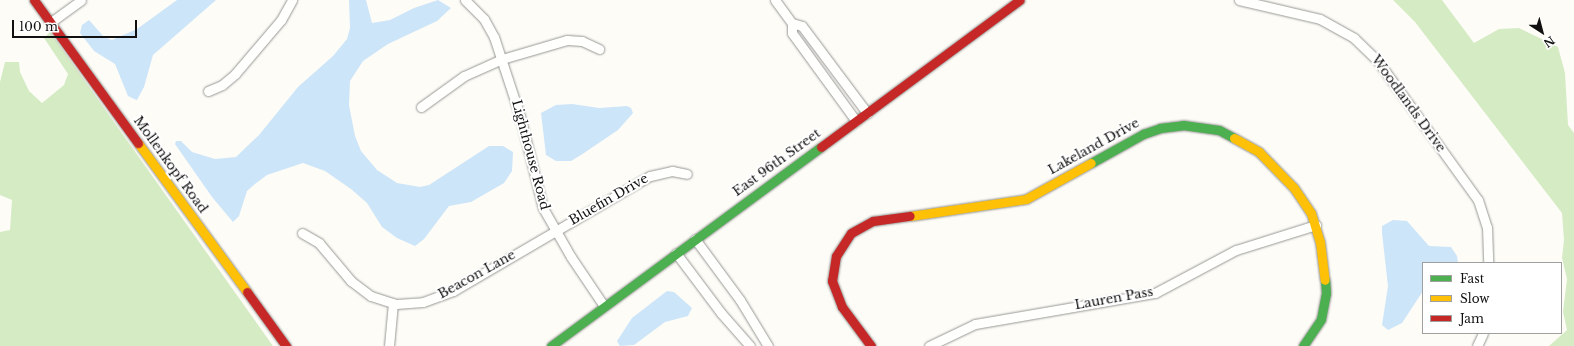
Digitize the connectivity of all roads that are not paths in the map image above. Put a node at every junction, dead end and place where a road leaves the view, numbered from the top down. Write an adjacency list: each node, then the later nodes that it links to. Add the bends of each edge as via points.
1 (34, 0): 9 (street, Mollenkopf Road)
2 (81, 0): 9 (street)
3 (292, 0): 13 (street, via 281,20 235,74 222,85)
4 (465, 0): 12 (street, Lighthouse Road, via 486,22)
5 (775, 0): 10 (street)
6 (1020, 0): 15 (street, East 96th Street)
7 (1238, 0): 8 (street, Woodlands Drive)
8 (1253, 1): 23 (street, Woodlands Drive, via 1320,19 1354,38 1377,60 1478,200 1487,227)
9 (51, 22): 27 (street, Mollenkopf Road)
10 (792, 23): 15 (street, via 802,26); 16 (street, via 792,33)
11 (599, 49): 12 (street, via 582,41 567,40)
12 (502, 59): 14 (street, via 464,76); 19 (street, Lighthouse Road, via 520,116 539,196)
13 (208, 91)
14 (422, 107)
15 (867, 113): 16 (street, East 96th Street)
16 (856, 121): 21 (street, East 96th Street)
17 (687, 174): 19 (street, Bluefin Drive, via 672,171 650,176)
18 (1316, 224): 32 (street, Lakeland Drive, via 1294,188 1259,152 1237,138 1201,126 1160,128 1143,134 1026,199 873,221 851,233 836,256 832,281 842,307); 33 (street, Lauren Pass, via 1236,250 1155,293 975,324); 34 (street, Lakeland Drive, via 1325,278 1324,306 1316,330)
19 (556, 232): 24 (street, Beacon Lane, via 442,296 423,302); 25 (street, Lighthouse Road)
20 (302, 233): 24 (street, Beacon Lane, via 324,247 357,287 374,297)
21 (695, 239): 22 (street, East 96th Street); 31 (street, via 740,300)
22 (676, 253): 25 (street, East 96th Street); 30 (street, via 721,313)
23 (1488, 262)
24 (393, 303): 28 (street)
25 (604, 306): 29 (street, East 96th Street)
26 (1483, 334): 35 (street)
27 (286, 346)
28 (389, 346)
29 (551, 346)
30 (750, 346)
31 (768, 346)
32 (871, 346)
33 (929, 346)
34 (1303, 346)
35 (1478, 346)

